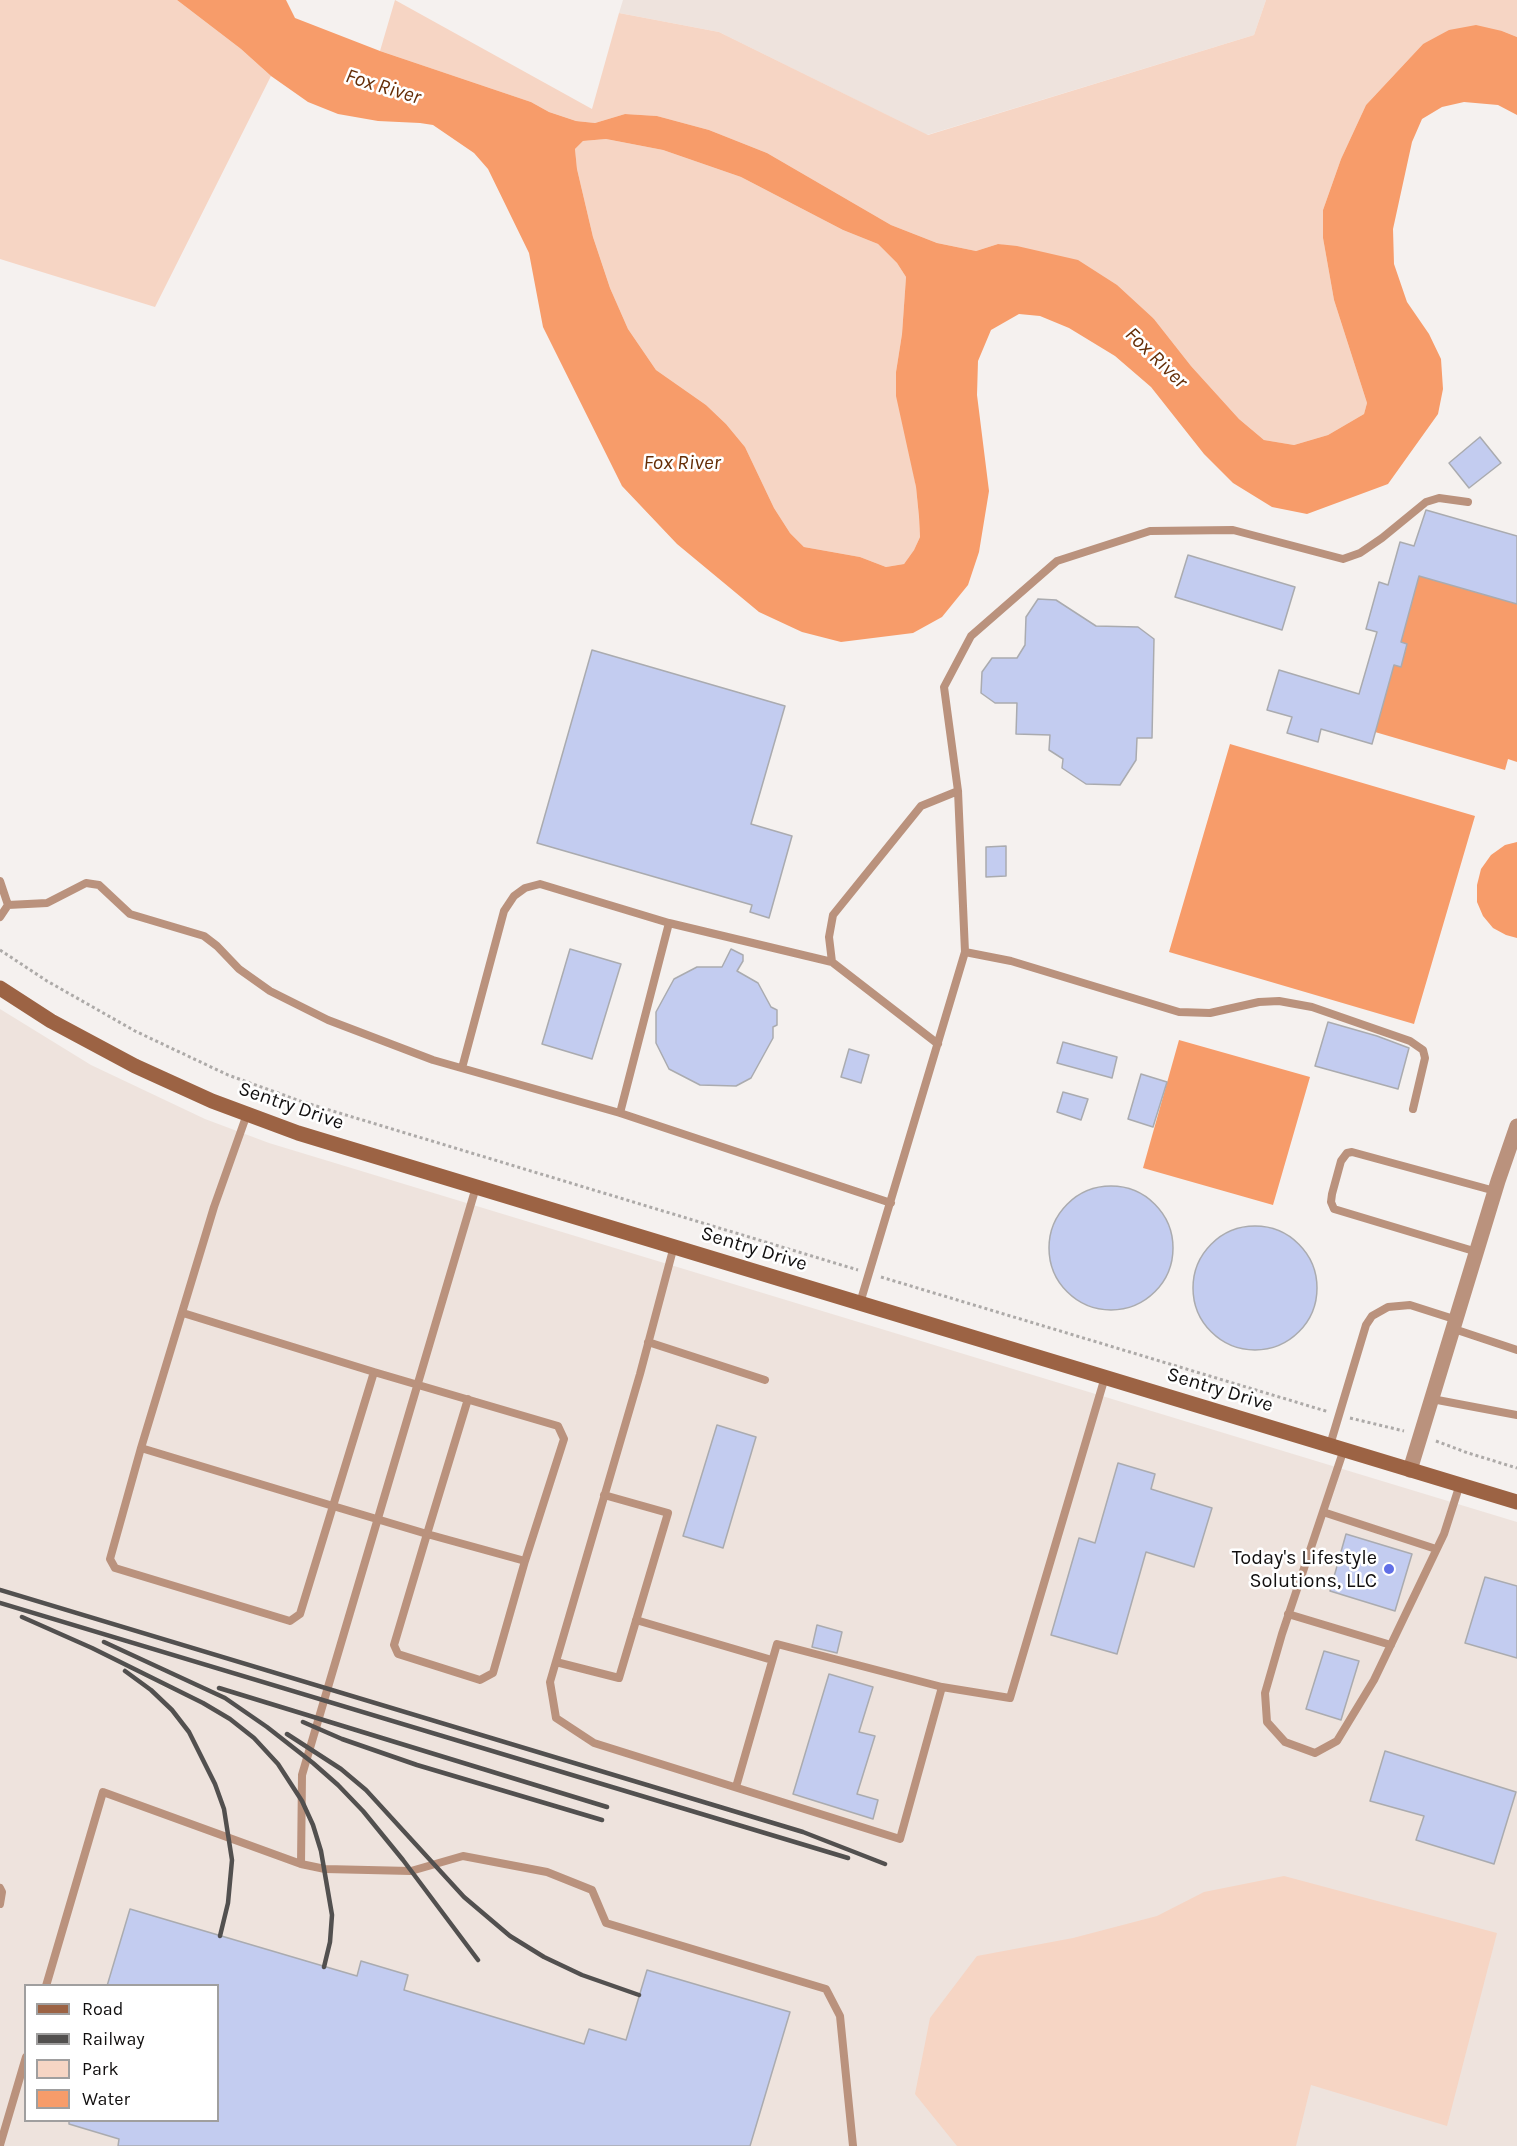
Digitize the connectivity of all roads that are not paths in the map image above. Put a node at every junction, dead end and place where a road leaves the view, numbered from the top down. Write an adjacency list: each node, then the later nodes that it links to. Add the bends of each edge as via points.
1 (1468, 502): 2 (lane, via 1439,498 1426,502 1360,553 1342,559 1233,530 1150,531 1057,561 971,636 944,687)
2 (958, 791): 7 (lane); 8 (lane, via 921,806 833,915 829,937)
3 (0, 880): 4 (lane)
4 (8, 905): 5 (lane); 11 (lane, via 47,903 86,883 99,885 130,914 204,936 270,991 328,1020)
5 (0, 917)
6 (669, 923): 8 (lane); 11 (lane, via 540,884 525,888 504,910); 13 (lane)
7 (965, 952): 10 (lane); 12 (lane, via 1011,961 1179,1012 1210,1013 1279,1001 1312,1007 1410,1041 1423,1050 1425,1058)
8 (832, 962): 10 (lane)
9 (0, 988): 14 (street, Sentry Drive, via 51,1021 135,1066)
10 (938, 1044): 18 (lane)
11 (462, 1068): 13 (lane)
12 (1413, 1109)
13 (620, 1113): 18 (lane)
14 (247, 1114): 16 (street, Sentry Drive); 22 (lane)
15 (1517, 1126): 17 (street)
16 (476, 1187): 19 (street, Sentry Drive); 29 (lane)
17 (1495, 1191): 20 (street); 20 (lane, via 1352,1152 1341,1161 1332,1194 1334,1209)
18 (891, 1203): 21 (lane)
19 (674, 1246): 21 (street, Sentry Drive); 24 (lane)
20 (1477, 1252): 23 (street)
21 (860, 1303): 27 (street, Sentry Drive)
22 (183, 1313): 26 (lane); 34 (lane)
23 (1455, 1324): 25 (lane); 31 (street); 33 (lane, via 1410,1305 1388,1307 1372,1316 1338,1414)
24 (648, 1342): 28 (lane); 37 (lane)
25 (1517, 1350)
26 (374, 1372): 29 (lane); 39 (lane)
27 (1105, 1377): 33 (street, Sentry Drive); 50 (lane, via 1010,1698)
28 (765, 1380)
29 (417, 1385): 30 (lane); 41 (lane)
30 (468, 1399): 42 (lane); 44 (lane, via 558,1426 564,1438)
31 (1432, 1400): 32 (lane); 35 (street)
32 (1517, 1415)
33 (1337, 1447): 35 (street, Sentry Drive); 40 (lane)
34 (141, 1448): 39 (lane); 39 (lane, via 110,1559 115,1568 126,1572 290,1621 300,1614)
35 (1410, 1470): 36 (street, Sentry Drive)
36 (1460, 1484): 38 (street, Sentry Drive); 43 (lane)
37 (604, 1495): 46 (lane, via 668,1513); 49 (lane)
38 (1517, 1502)
39 (333, 1506): 41 (lane)
40 (1323, 1512): 43 (lane); 45 (lane)
41 (378, 1519): 42 (lane); 52 (lane, via 302,1775)
42 (427, 1534): 44 (lane); 44 (lane, via 394,1645 398,1654 480,1680 493,1673)
43 (1436, 1549): 47 (lane)
44 (525, 1561)
45 (1288, 1614): 47 (lane); 47 (lane, via 1265,1693 1267,1722 1285,1742 1315,1753 1337,1741)
46 (636, 1620): 48 (lane); 49 (lane, via 619,1678)
47 (1390, 1645)
48 (772, 1660): 50 (lane, via 777,1644); 51 (lane)
49 (556, 1662): 51 (lane, via 550,1682 556,1718 594,1743)
50 (942, 1687): 51 (lane, via 900,1839)
51 (735, 1787)
52 (301, 1864): 55 (lane, via 103,1792); 58 (lane, via 325,1869 411,1871 463,1856 547,1872 592,1890 606,1923 826,1989 840,2016)
53 (0, 1888): 54 (lane)
54 (0, 1904)
55 (47, 1984)
56 (24, 2064): 57 (lane)
57 (0, 2145)
58 (853, 2146)

